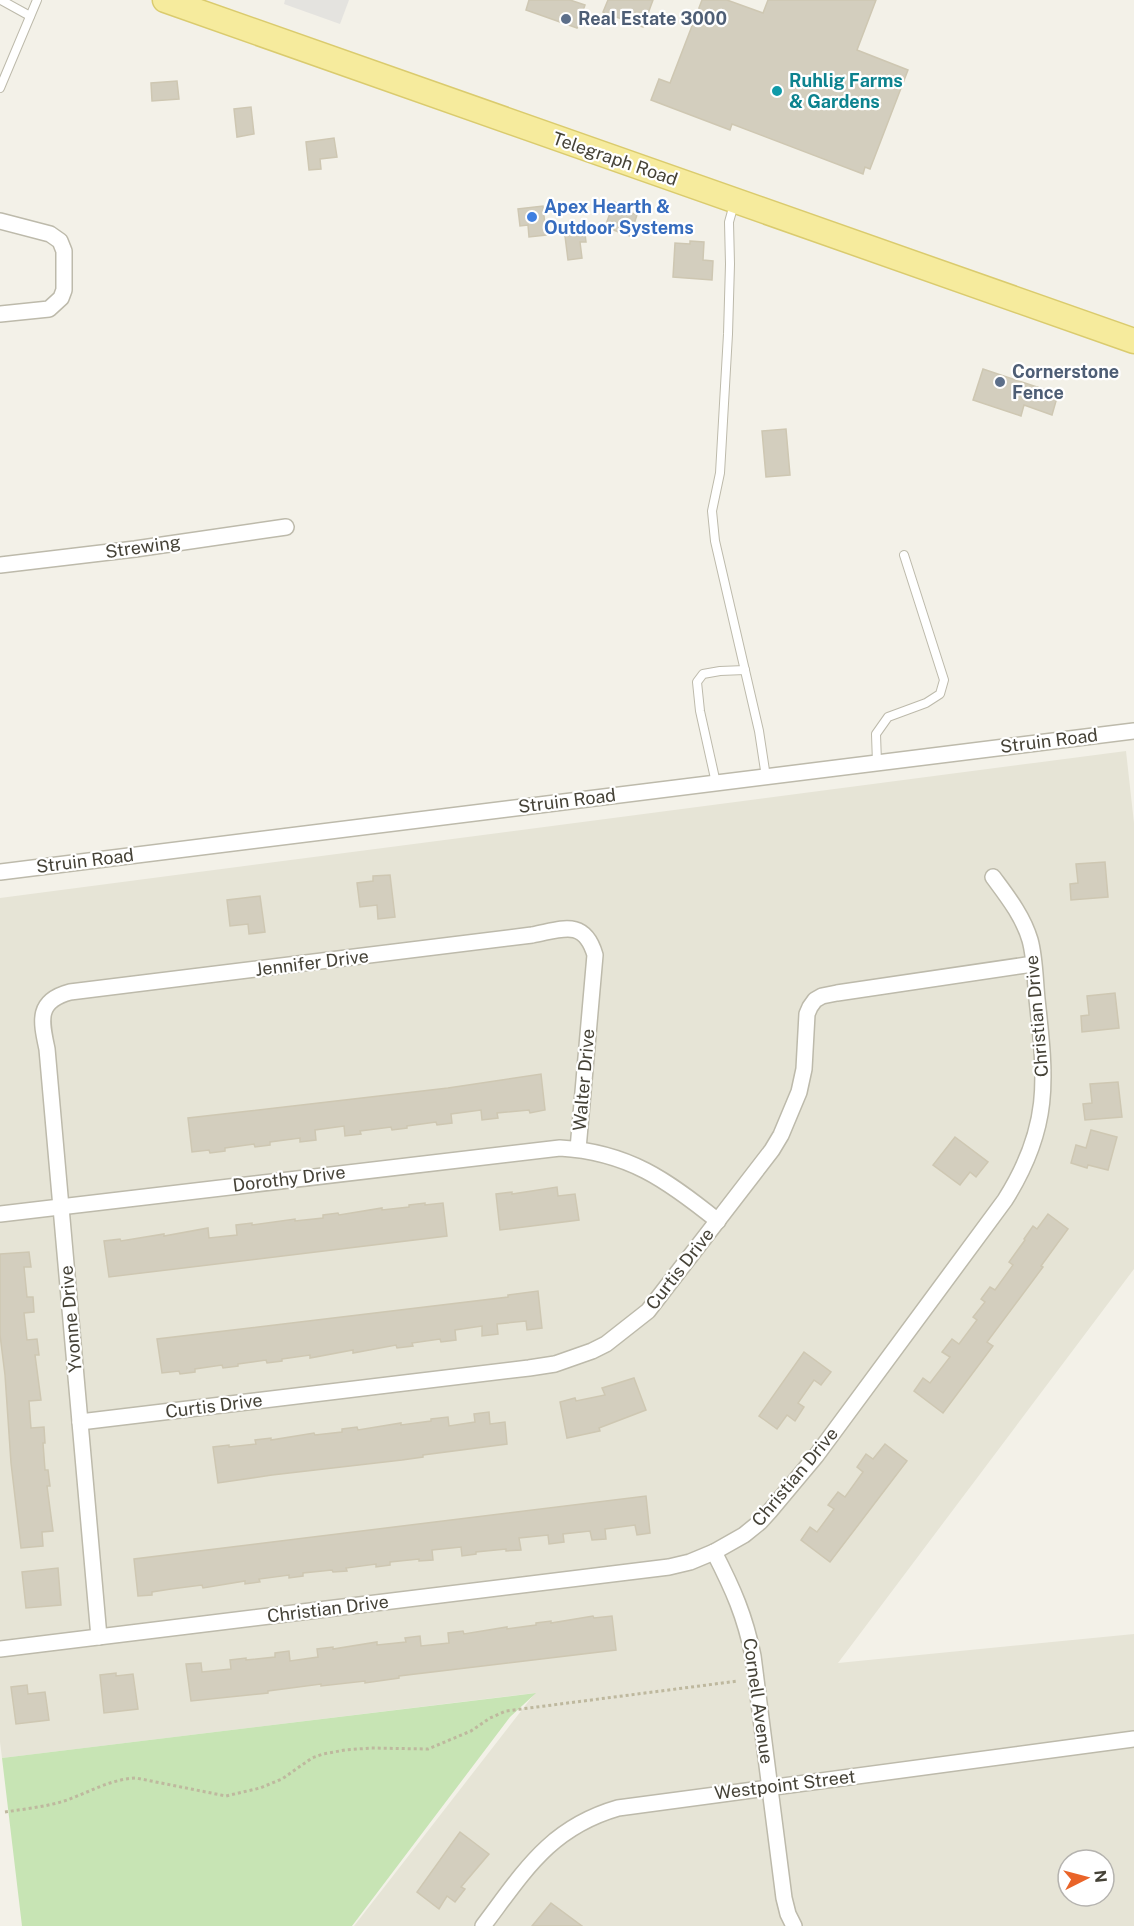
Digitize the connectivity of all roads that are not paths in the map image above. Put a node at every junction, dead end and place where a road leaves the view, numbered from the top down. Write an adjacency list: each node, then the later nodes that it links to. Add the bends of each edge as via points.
1 (1, 0): 4 (lane)
2 (37, 0): 4 (lane)
3 (165, 0): 6 (main road, Telegraph Road)
4 (30, 16): 5 (lane)
5 (0, 88)
6 (735, 200): 9 (main road, Telegraph Road); 13 (lane, via 729,222 728,334 720,473 712,511 715,541)
7 (0, 221): 8 (street, via 50,234 60,241 64,251 64,290 49,309)
8 (0, 314)
9 (1134, 341)
10 (286, 527): 12 (street, Strewing)
11 (904, 555): 15 (lane, via 944,680 940,694 888,717 876,734)
12 (0, 565)
13 (745, 670): 16 (lane); 17 (lane, via 703,674 697,682)
14 (1134, 731): 15 (street, Struin Road)
15 (877, 763): 16 (street, Struin Road)
16 (766, 777): 17 (street, Struin Road)
17 (716, 783): 18 (street, Struin Road)
18 (0, 872)
19 (993, 877): 21 (street, Christian Drive, via 1013,903 1030,940)
20 (578, 931): 22 (street, Jennifer Drive, via 563,928 70,992); 23 (street, Walter Drive, via 592,944 595,955)
21 (1033, 964): 26 (street, Curtis Drive, via 837,993 815,1000 807,1014 804,1069 789,1119 772,1150); 28 (street, Christian Drive, via 1044,1087 1036,1136 1018,1180 802,1474 760,1522)
22 (48, 1003): 24 (street, Yvonne Drive, via 41,1023 47,1049)
23 (578, 1149): 24 (street, Dorothy Drive, via 543,1149); 26 (street, Walter Drive, via 611,1155 641,1168 679,1190)
24 (61, 1206): 25 (street, Dorothy Drive); 27 (street, Yvonne Drive)
25 (0, 1214)
26 (718, 1221): 27 (street, Curtis Drive, via 648,1311 606,1344 568,1360 529,1368)
27 (80, 1422): 29 (street, Yvonne Drive)
28 (714, 1552): 29 (street, Christian Drive, via 690,1562 645,1571); 32 (street, Cornell Avenue, via 748,1631)
29 (99, 1636): 30 (street, Christian Drive)
30 (0, 1649)
31 (1134, 1739): 32 (street, Westpoint Street)
32 (769, 1787): 33 (street, Westpoint Street, via 634,1805 588,1818 547,1845); 34 (street, Cornell Avenue, via 784,1898)
33 (483, 1926)
34 (794, 1926)

